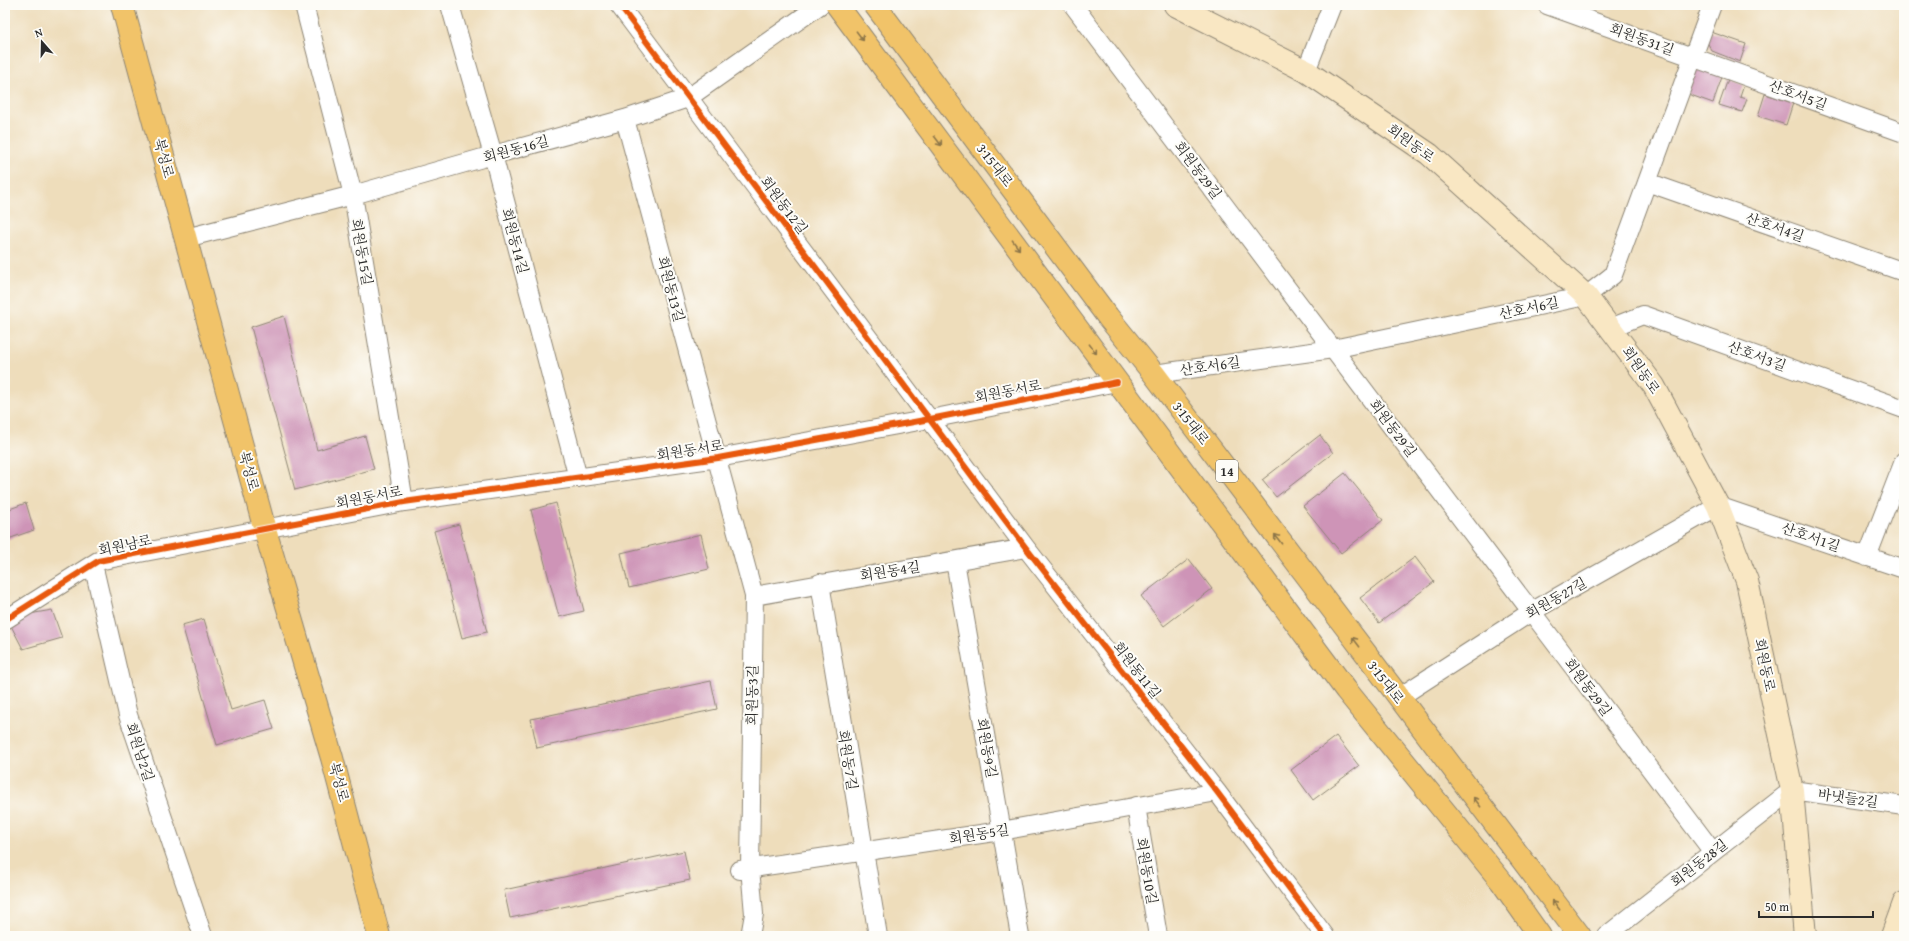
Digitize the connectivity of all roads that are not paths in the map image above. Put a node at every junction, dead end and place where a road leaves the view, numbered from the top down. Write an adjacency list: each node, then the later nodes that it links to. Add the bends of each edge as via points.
1 (122, 5): 21 (main road, 북성로)
2 (304, 5): 20 (street, 회원동15길)
3 (450, 5): 18 (street, 회원동14길)
4 (619, 5): 15 (street, 회원동12길)
5 (820, 5): 15 (street, 회원동16길)
6 (837, 5): 27 (main road, 14, one-way to 27)
7 (875, 5): 26 (main road, 3·15대로 / 14, via 1108,317)
8 (1073, 5): 25 (street, 회원동29길)
9 (1175, 5): 14 (main road, 회원동로)
10 (1332, 5): 14 (street)
11 (1547, 5): 13 (street, 회원동31길)
12 (1712, 5): 13 (street, 산호서6길)
13 (1692, 57): 17 (street, 산호서5길); 19 (street, 산호서6길)
14 (1306, 71): 23 (main road, 회원동로, via 1429,154)
15 (688, 98): 16 (street, 회원동16길); 29 (street, 회원동12길)
16 (625, 119): 18 (street, 회원동16길); 30 (street, 회원동13길)
17 (1904, 133)
18 (492, 155): 20 (street, 회원동16길); 32 (street, 회원동14길)
19 (1646, 182): 22 (street, 산호서4길); 23 (street, 산호서6길, via 1613,275)
20 (353, 195): 21 (street, 회원동16길); 33 (street, 회원동15길)
21 (186, 238): 35 (main road, 북성로)
22 (1904, 272)
23 (1586, 296): 24 (main road, 회원동로); 25 (street, 산호서6길)
24 (1610, 328): 28 (street, 산호서3길, via 1643,315); 34 (main road, 회원동로, via 1654,386)
25 (1333, 349): 26 (street, 산호서6길); 43 (street, 회원동29길)
26 (1154, 374): 45 (main road, 3·15대로 / 14, one-way to 26)
27 (1117, 382): 29 (street, 회원동서로); 62 (main road, 14, via 1346,690 1501,880)
28 (1904, 409)
29 (930, 419): 30 (street, 회원동서로); 36 (street, 회원동11길)
30 (718, 458): 32 (street, 회원동서로); 42 (street, 회원동3길)
31 (1904, 461): 37 (street)
32 (578, 478): 33 (street, 회원동서로)
33 (404, 502): 35 (street, 회원동서로)
34 (1718, 506): 37 (street, 산호서1길); 43 (street, 회원동27길); 46 (main road, 회원동로, via 1747,581)
35 (265, 530): 39 (street, 회원남로); 56 (main road, 북성로, via 332,758)
36 (1026, 548): 38 (street, 회원동4길); 47 (street, 회원동11길)
37 (1867, 557): 40 (street, 산호서1길)
38 (955, 561): 41 (street, 회원동4길); 50 (street, 회원동9길)
39 (93, 564): 44 (street, 회원남로); 55 (street, 회원남2길, via 128,714)
40 (1904, 569)
41 (820, 583): 42 (street, 회원동4길); 51 (street, 회원동7길)
42 (754, 596): 53 (street, 회원동3길)
43 (1531, 612): 45 (street, 회원동27길); 52 (street, 회원동29길)
44 (5, 620)
45 (1398, 698): 63 (main road, 3·15대로 / 14, one-way to 45)
46 (1792, 790): 49 (street, 바냇들2길); 52 (street, 회원동28길); 65 (main road, 회원동로)
47 (1217, 792): 48 (street, 회원동5길); 61 (street, 회원동11길)
48 (1136, 806): 50 (street, 회원동5길); 60 (street, 회원동10길)
49 (1904, 806)
50 (1001, 831): 51 (street, 회원동5길); 59 (street, 회원동9길)
51 (863, 852): 53 (street, 회원동5길); 58 (street, 회원동7길)
52 (1713, 852): 64 (street, 회원동28길)
53 (745, 869): 57 (street, 회원동3길, via 754,914)
54 (1904, 903): 66 (main road)
55 (203, 936)
56 (379, 936)
57 (750, 936)
58 (878, 936)
59 (1020, 936)
60 (1158, 936)
61 (1325, 936)
62 (1540, 936)
63 (1580, 936)
64 (1606, 936)
65 (1805, 936)
66 (1892, 936)

